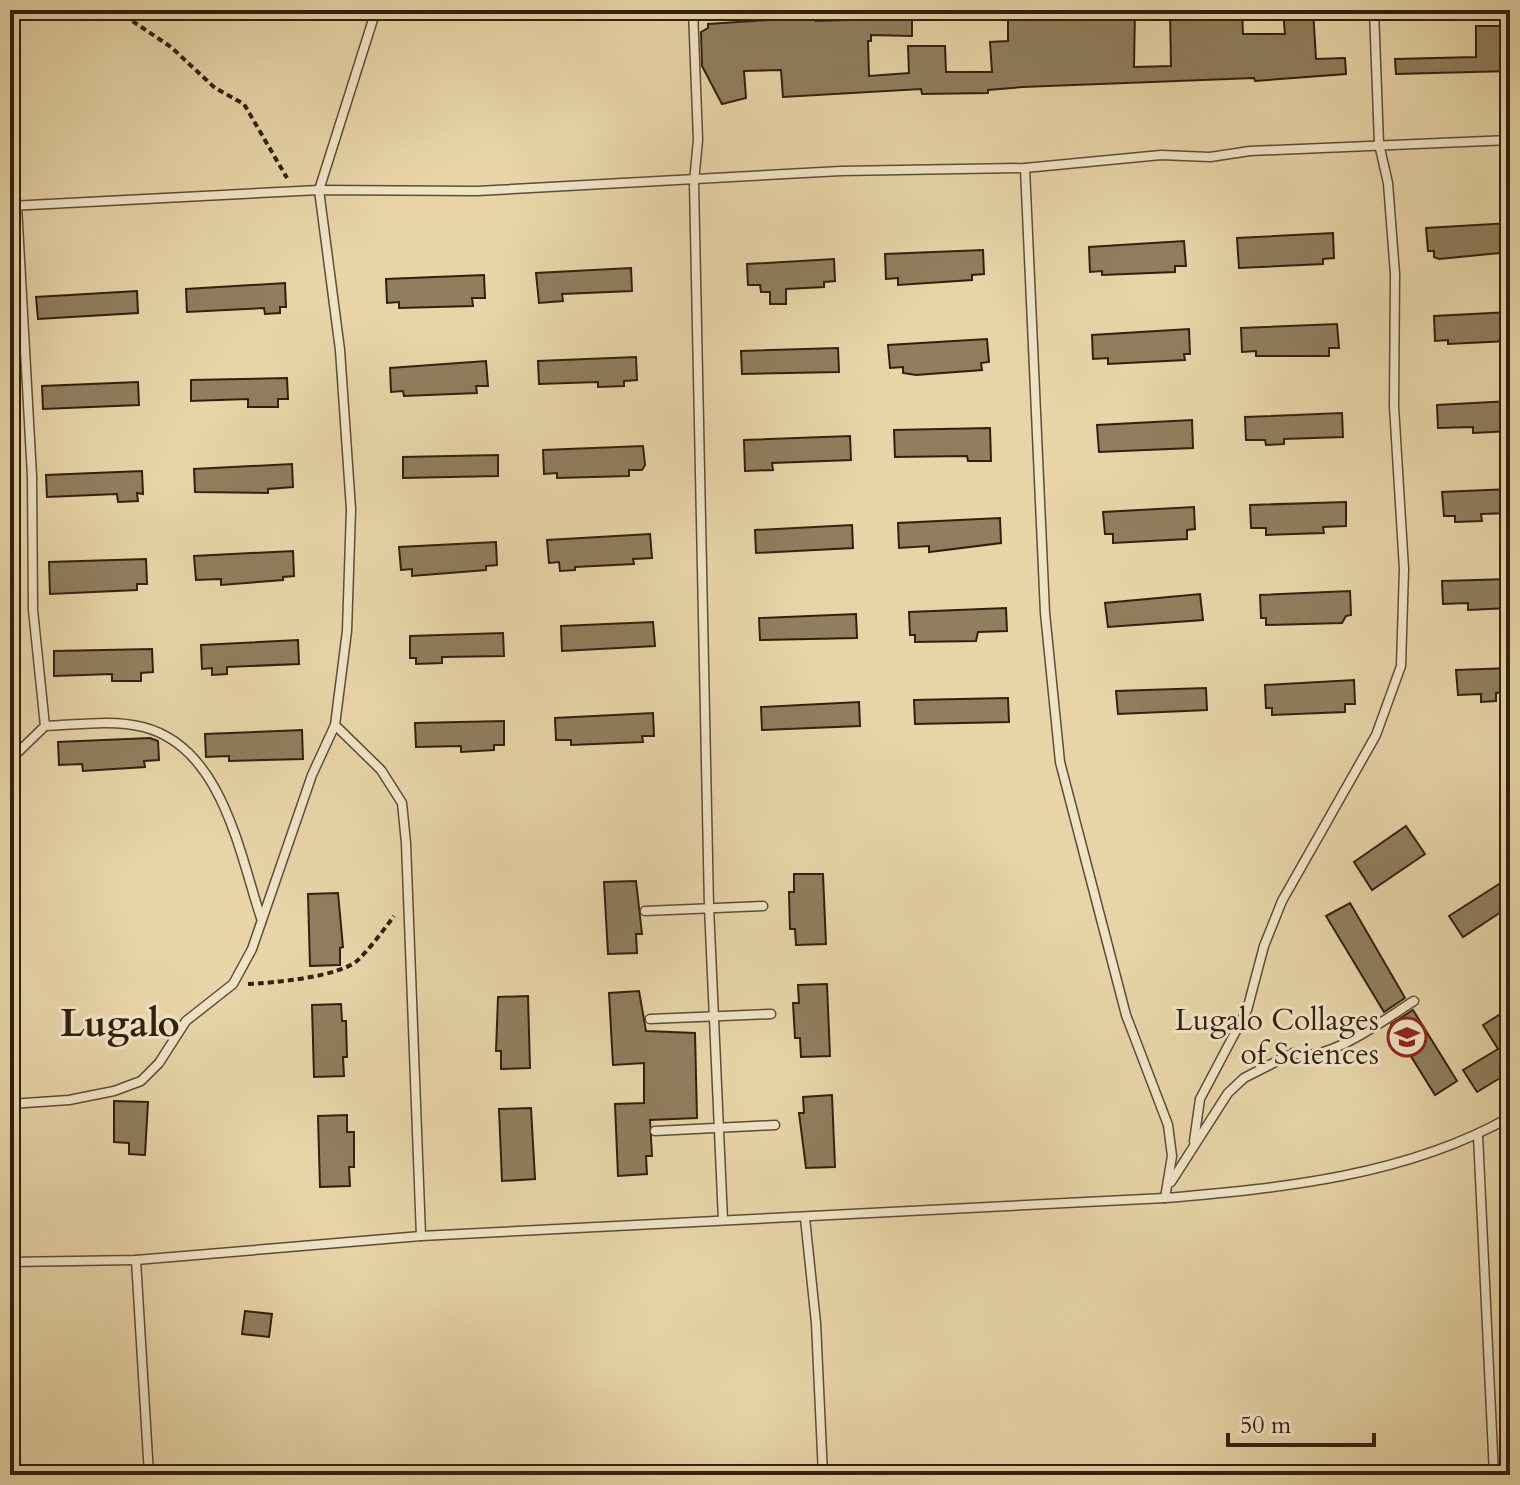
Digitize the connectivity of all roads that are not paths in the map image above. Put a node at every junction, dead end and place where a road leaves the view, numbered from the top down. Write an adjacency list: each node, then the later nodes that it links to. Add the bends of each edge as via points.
1 (376, 10): 8 (lane)
2 (693, 10): 7 (lane, via 698,140)
3 (1374, 10): 5 (lane)
4 (1510, 140): 5 (lane)
5 (1379, 144): 6 (lane); 27 (lane, via 1388,183 1395,274 1394,406 1404,569 1401,666 1376,735 1282,901 1247,1010 1200,1099)
6 (1025, 168): 7 (lane, via 841,171); 28 (lane, via 1045,613 1060,762 1126,1015 1168,1125)
7 (694, 182): 8 (lane, via 477,191); 14 (lane)
8 (319, 190): 9 (lane); 10 (lane, via 340,350 351,509 347,631)
9 (14, 206): 11 (lane, via 32,476 33,610)
10 (335, 725): 16 (lane); 32 (lane, via 381,770 402,803)
11 (45, 726): 12 (lane); 16 (lane, via 142,726 187,752 214,784)
12 (10, 760)
13 (763, 906): 14 (lane)
14 (709, 907): 15 (lane); 19 (lane)
15 (645, 911)
16 (261, 919): 21 (lane, via 233,984 186,1021 141,1081 69,1100)
17 (1414, 1001): 27 (lane, via 1349,1041 1305,1057 1293,1053 1244,1078)
18 (771, 1014): 19 (lane)
19 (714, 1016): 20 (lane); 24 (lane)
20 (650, 1019)
21 (10, 1104)
22 (1510, 1117): 26 (lane)
23 (775, 1125): 24 (lane)
24 (719, 1128): 25 (lane); 31 (lane)
25 (655, 1131)
26 (1478, 1135): 29 (lane, via 1380,1167 1283,1187); 37 (lane)
27 (1194, 1141): 28 (lane)
28 (1170, 1184): 29 (lane)
29 (1165, 1198): 30 (lane)
30 (805, 1218): 31 (lane); 36 (lane)
31 (723, 1220): 32 (lane)
32 (421, 1236): 33 (lane)
33 (136, 1260): 34 (lane); 35 (lane)
34 (10, 1262)
35 (149, 1475)
36 (823, 1475)
37 (1494, 1475)

